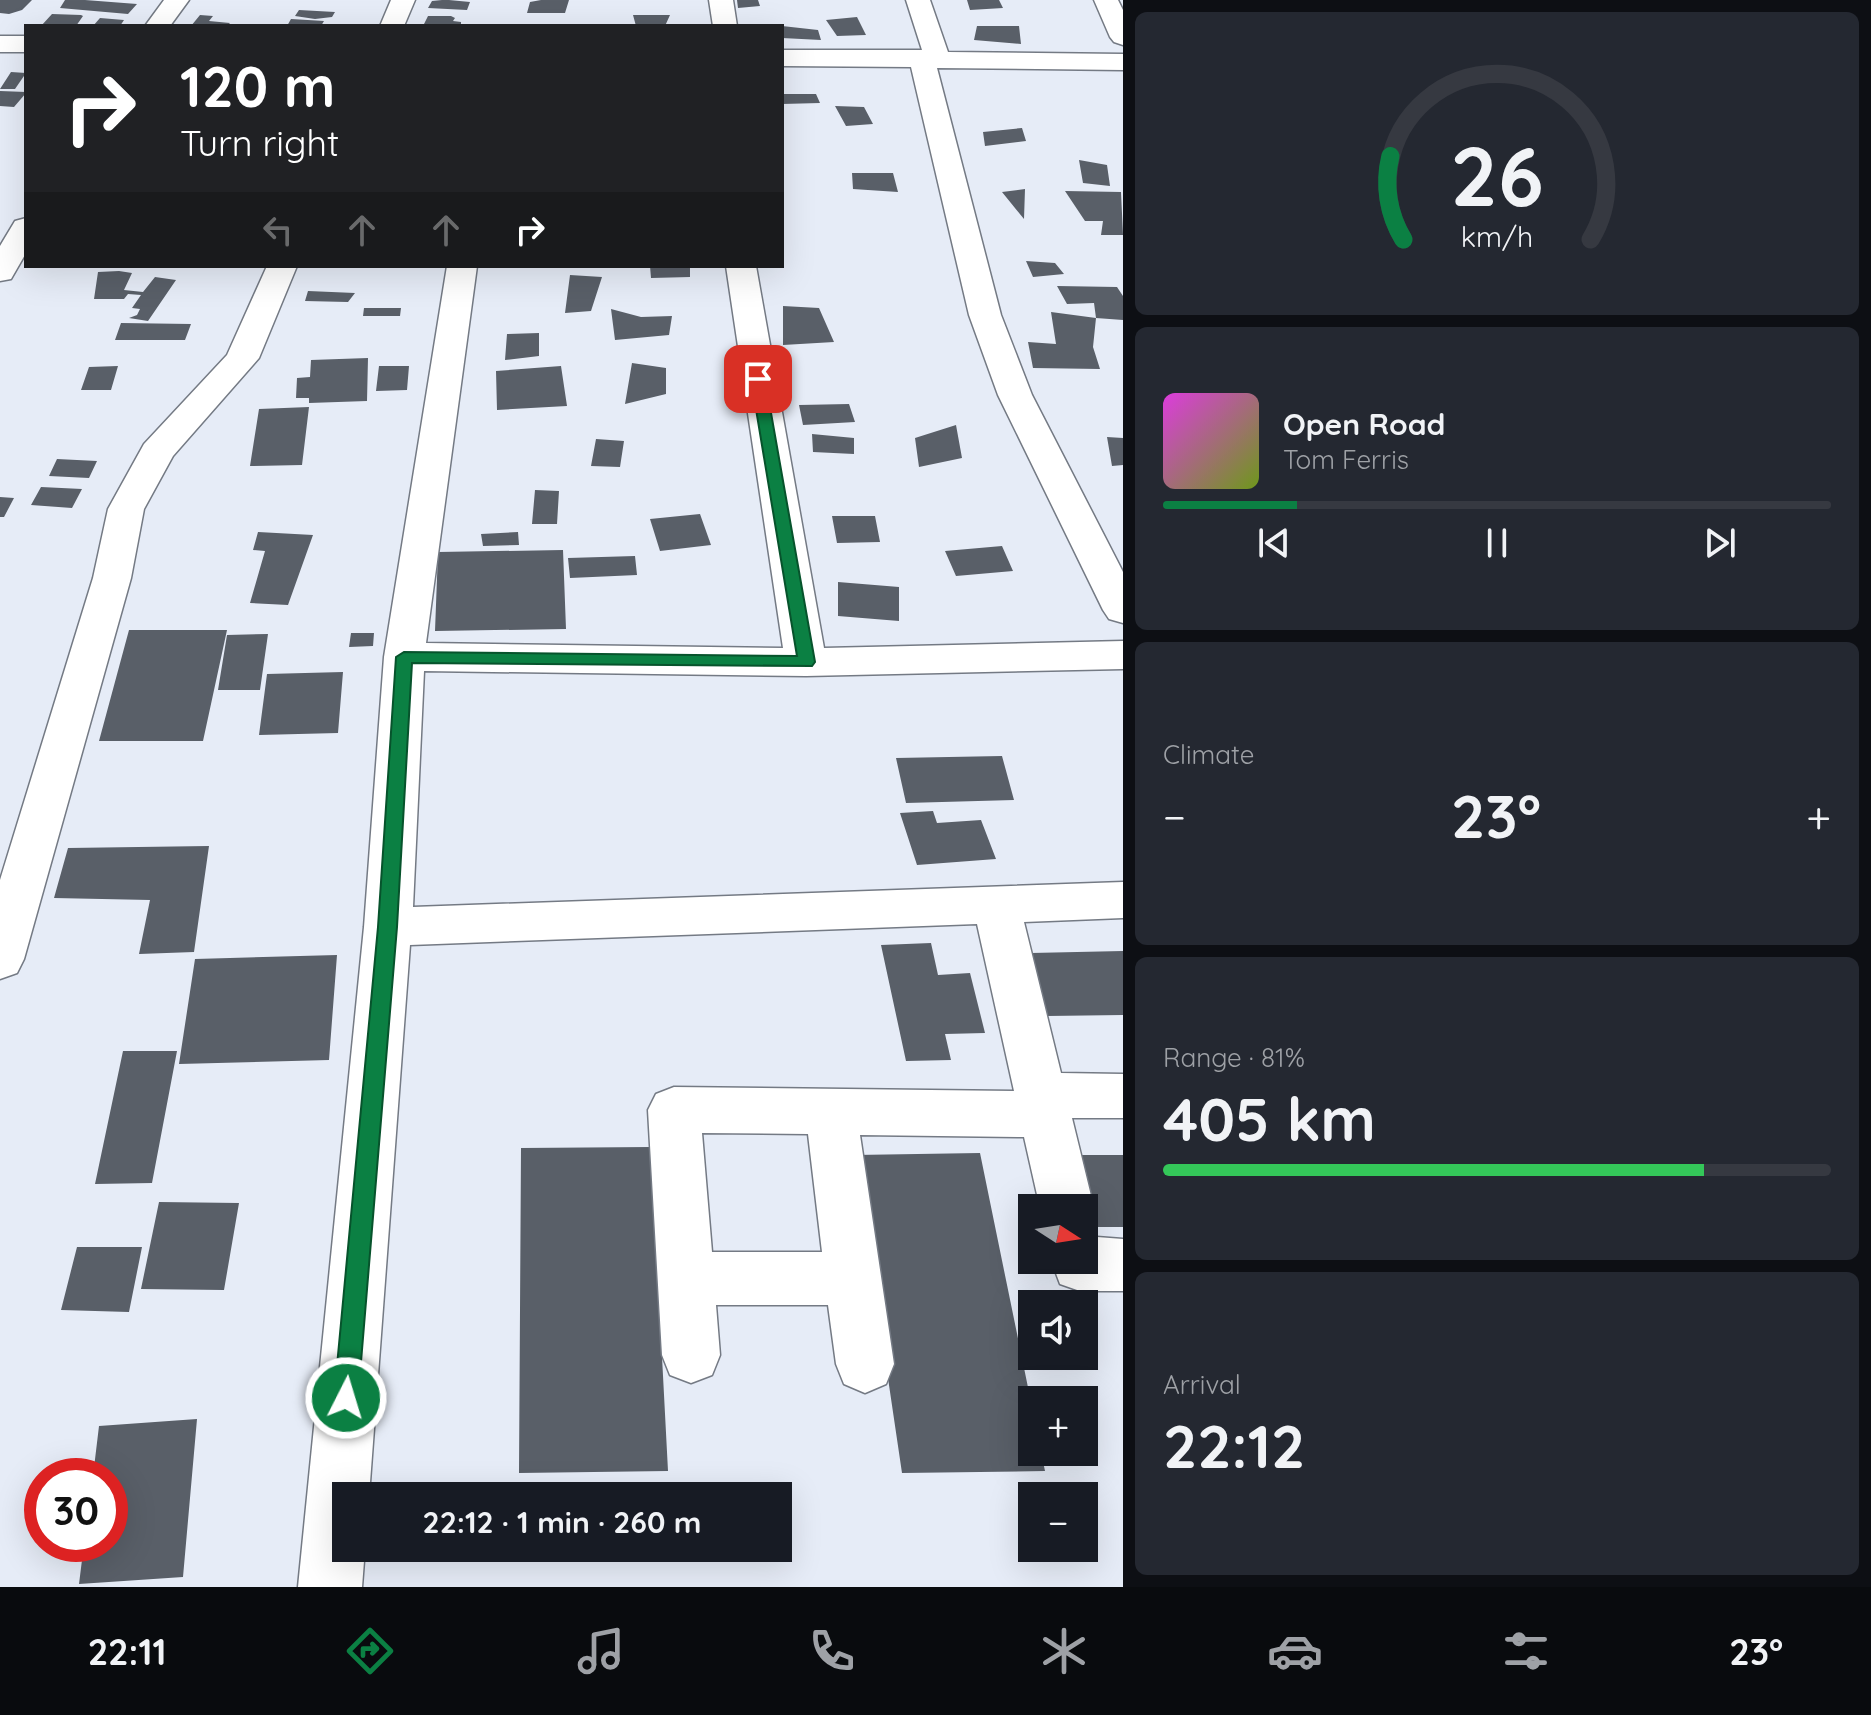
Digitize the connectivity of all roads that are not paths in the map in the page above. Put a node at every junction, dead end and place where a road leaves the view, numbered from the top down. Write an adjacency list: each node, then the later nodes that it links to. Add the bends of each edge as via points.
1 (177, 0): 6 (street)
2 (403, 0): 7 (street)
3 (721, 0): 8 (street)
4 (918, 0): 13 (street)
5 (1106, 0): 9 (street)
6 (159, 24)
7 (393, 24)
8 (725, 24)
9 (1123, 37)
10 (0, 44): 11 (street)
11 (24, 44)
12 (784, 58): 13 (street)
13 (930, 58): 14 (street); 20 (street, via 985,315 1015,395)
14 (1123, 62)
15 (24, 230): 19 (street)
16 (281, 268): 27 (street, via 242,358 157,452 126,509 112,578)
17 (462, 268): 22 (street)
18 (741, 268): 23 (street)
19 (0, 272)
20 (1123, 610)
21 (1123, 655): 23 (street)
22 (404, 657): 23 (street); 26 (street)
23 (806, 662)
24 (1123, 900): 25 (street)
25 (996, 903): 26 (street); 29 (street, via 1006,1018)
26 (388, 927): 38 (street)
27 (0, 959)
28 (1123, 1096): 29 (street)
29 (1041, 1104): 30 (street); 31 (street)
30 (831, 1112): 34 (street, via 674,1110); 35 (street)
31 (1064, 1194)
32 (1098, 1265): 33 (street)
33 (1123, 1265)
34 (686, 1278): 35 (street); 36 (street)
35 (853, 1279): 37 (street)
36 (691, 1355)
37 (865, 1364)
38 (330, 1587)

